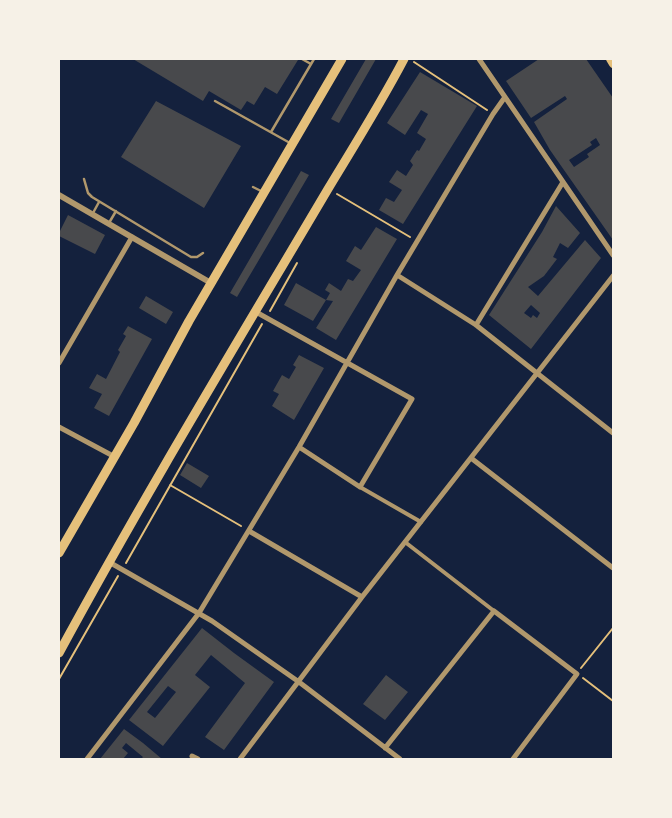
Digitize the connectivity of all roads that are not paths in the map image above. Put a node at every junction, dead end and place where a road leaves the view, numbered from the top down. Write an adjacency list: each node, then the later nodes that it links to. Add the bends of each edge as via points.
1 (302, 59): 7 (lane)
2 (314, 59): 7 (lane)
3 (342, 59): 12 (main road)
4 (409, 59): 28 (main road)
5 (479, 59): 9 (street)
6 (610, 59): 8 (main road)
7 (311, 64): 11 (lane)
8 (613, 64)
9 (505, 97): 14 (street); 25 (street)
10 (215, 101): 11 (lane)
11 (271, 132): 12 (lane)
12 (293, 144): 16 (main road)
13 (84, 180): 18 (lane, via 89,195)
14 (563, 182): 24 (street); 29 (street)
15 (253, 187): 16 (lane)
16 (264, 192): 27 (main road)
17 (59, 195): 20 (street)
18 (100, 202): 19 (lane); 20 (lane)
19 (116, 211): 21 (lane); 23 (lane, via 191,257)
20 (92, 215): 21 (street)
21 (108, 224): 22 (street)
22 (132, 237): 27 (street); 31 (street)
23 (203, 253)
24 (613, 254)
25 (397, 275): 29 (street); 30 (street)
26 (613, 276): 32 (street)
27 (211, 284): 36 (main road)
28 (256, 312): 30 (street); 44 (main road)
29 (476, 325): 32 (street)
30 (346, 362): 35 (street); 38 (street, via 412,399)
31 (59, 363)
32 (538, 372): 34 (street); 37 (street)
33 (59, 426): 36 (street)
34 (613, 433)
35 (299, 447): 38 (street); 40 (street)
36 (114, 457): 41 (main road)
37 (471, 458): 39 (street); 45 (street)
38 (360, 487): 39 (street)
39 (421, 522): 42 (street)
40 (249, 531): 46 (street); 48 (street)
41 (61, 541): 43 (main road)
42 (405, 542): 46 (street); 47 (street)
43 (59, 552)
44 (108, 562): 48 (street); 49 (main road)
45 (613, 568)
46 (362, 597): 50 (street)
47 (494, 612): 51 (street); 57 (street, via 577,674)
48 (199, 613): 50 (street); 53 (street)
49 (59, 653)
50 (299, 682): 51 (street); 55 (street)
51 (384, 748): 56 (street)
52 (192, 756): 54 (street)
53 (87, 759)
54 (198, 759)
55 (240, 759)
56 (400, 759)
57 (513, 759)

